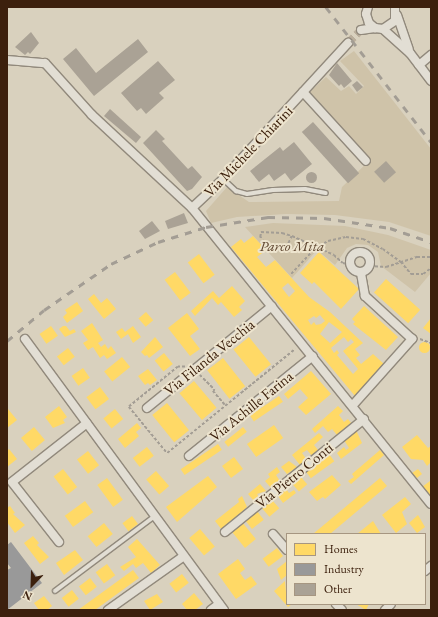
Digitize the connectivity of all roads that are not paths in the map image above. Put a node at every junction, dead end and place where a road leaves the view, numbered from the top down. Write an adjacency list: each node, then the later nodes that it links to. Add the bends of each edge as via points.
1 (368, 7): 3 (street)
2 (396, 11): 4 (street, via 392,25); 6 (street)
3 (367, 19): 4 (street); 4 (street, via 361,30)
4 (379, 29): 6 (street)
5 (348, 43): 11 (street, Via Michele Chiarini)
6 (410, 53): 9 (street)
7 (431, 55): 9 (street)
8 (7, 60): 15 (street, via 45,63 92,115)
9 (419, 65): 10 (street)
10 (431, 81)
11 (303, 92): 12 (street, Via Michele Chiarini); 13 (street, Via Michele Chiarini)
12 (366, 161)
13 (224, 178): 14 (lane, via 236,191 246,194 305,189); 15 (street, Via Michele Chiarini)
14 (326, 192)
15 (192, 208): 17 (street)
16 (361, 273): 16 (street, via 370,266 370,258 363,252 354,254 351,265); 20 (street, via 365,296 412,339)
17 (272, 306): 19 (street); 21 (street, Via Filanda Vecchia)
18 (25, 339): 23 (street)
19 (313, 356): 20 (street); 24 (street, Via Achille Farina)
20 (353, 405): 22 (street)
21 (147, 408)
22 (364, 419): 25 (street); 27 (street, Via Pietro Conti)
23 (87, 423): 26 (street); 29 (street, via 12,482)
24 (189, 456)
25 (431, 504)
26 (155, 516): 31 (street); 32 (lane)
27 (225, 532)
28 (272, 534): 30 (street)
29 (59, 542)
30 (286, 549)
31 (184, 556): 33 (street); 34 (street)
32 (55, 591)
33 (222, 607): 35 (street)
34 (108, 610)
35 (211, 610)

